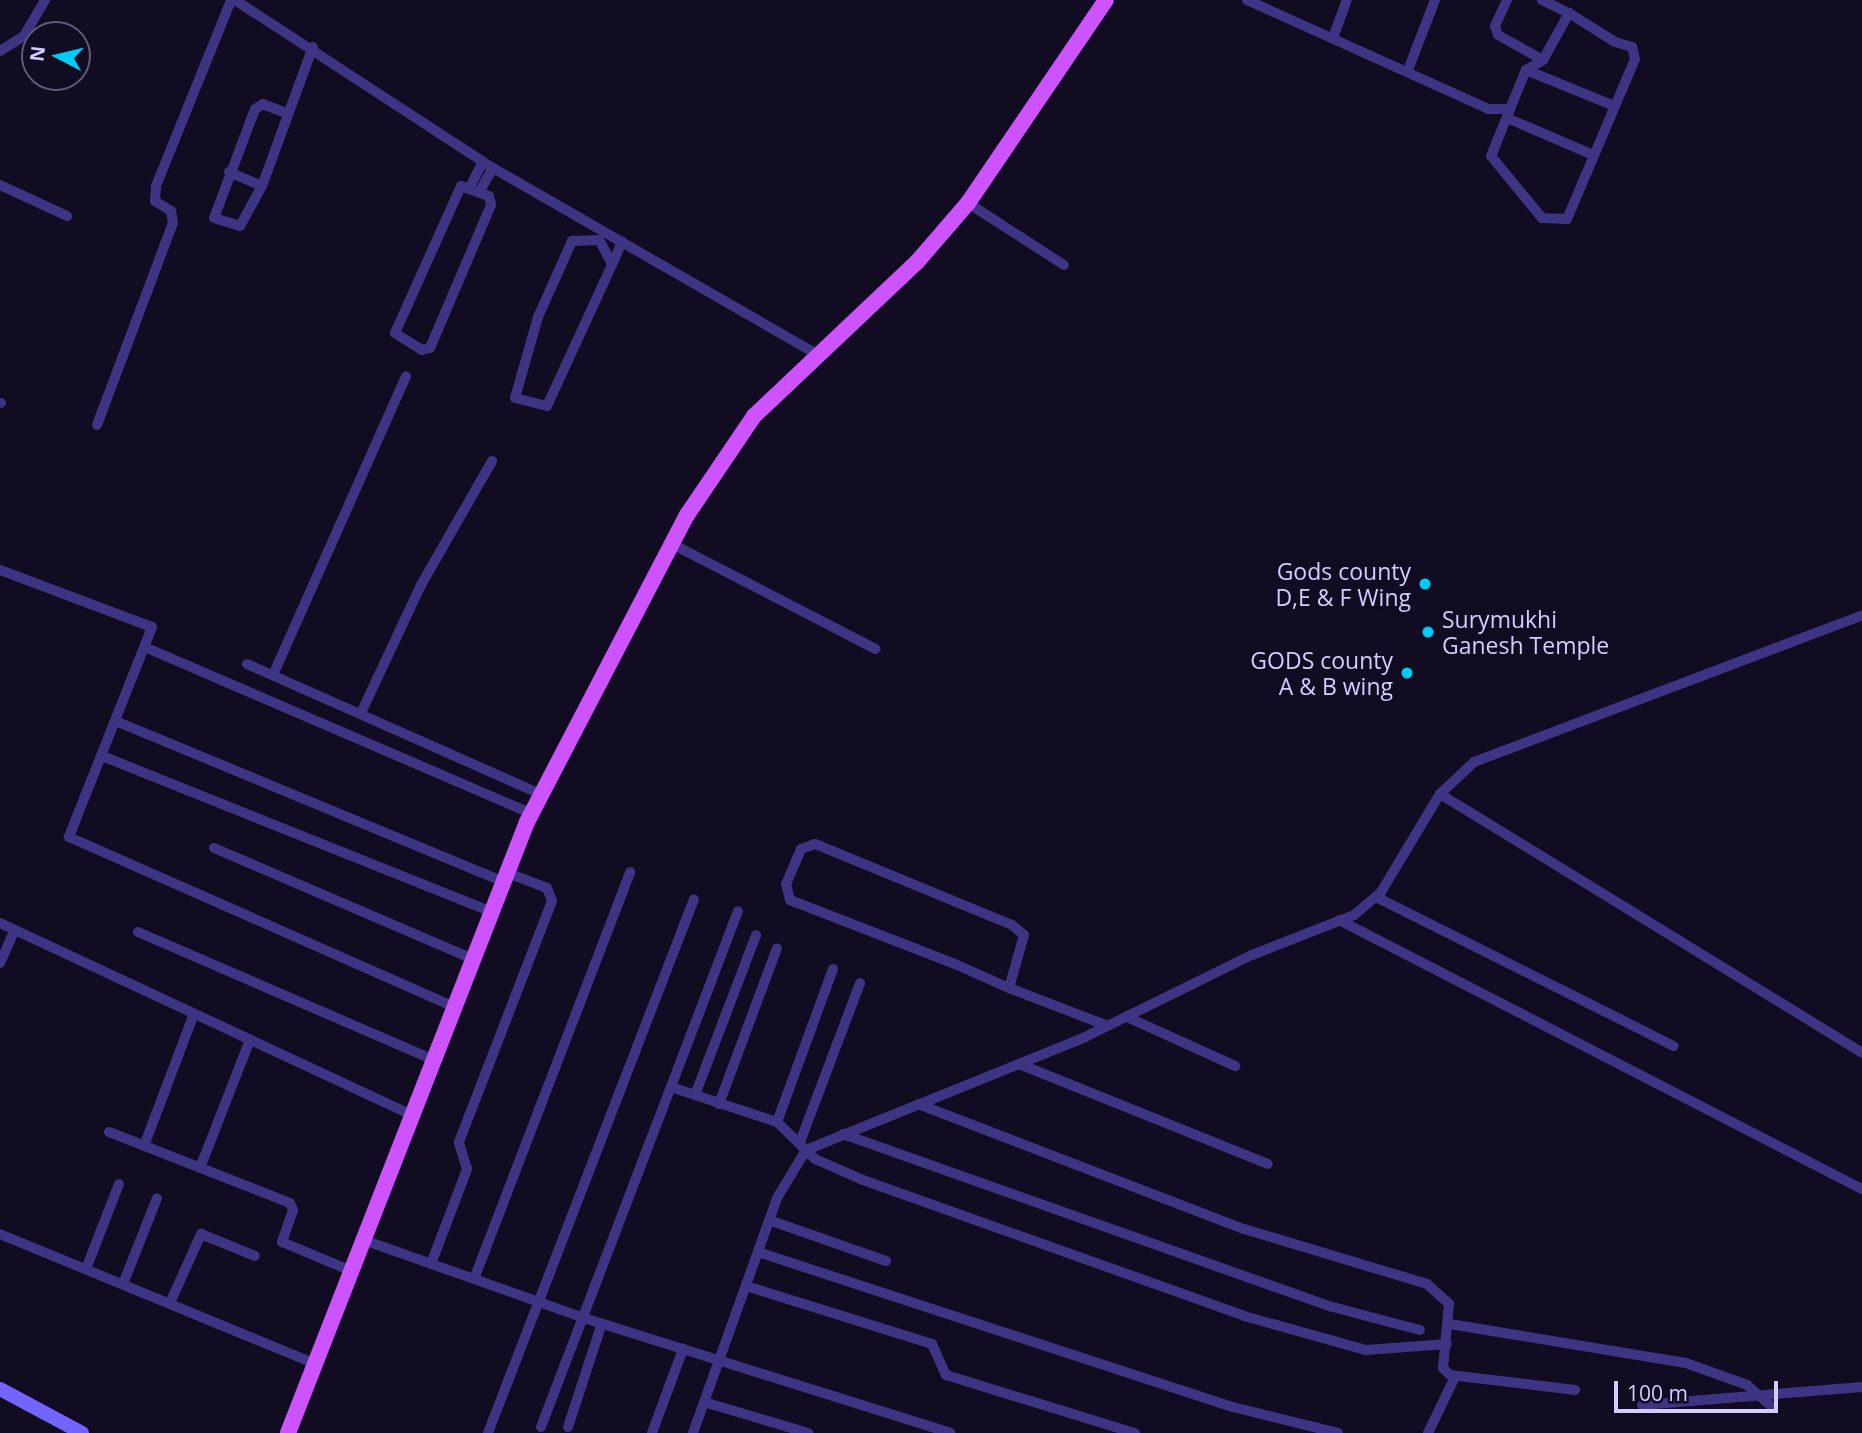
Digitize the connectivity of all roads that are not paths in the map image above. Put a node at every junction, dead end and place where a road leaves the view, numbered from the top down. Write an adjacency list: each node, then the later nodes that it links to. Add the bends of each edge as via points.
1 (45, 0): 13 (street, via 24,36)
2 (233, 0): 12 (street); 34 (street, via 156,186 155,201 171,211 173,223)
3 (1105, 0): 27 (main road)
4 (1237, 0): 5 (street)
5 (1247, 0): 11 (street)
6 (1347, 0): 11 (street)
7 (1507, 0): 14 (street, via 1495,26 1498,35)
8 (1542, 0): 10 (street)
9 (1433, 1): 15 (street)
10 (1569, 13): 14 (street); 17 (street, via 1632,47 1635,59)
11 (1334, 35): 15 (street)
12 (313, 47): 18 (street); 21 (street)
13 (0, 51)
14 (1543, 60): 16 (street)
15 (1408, 70): 19 (street)
16 (1526, 70): 17 (street); 19 (street)
17 (1614, 106): 20 (street)
18 (286, 113): 23 (street, via 258,105); 25 (street)
19 (1506, 114): 20 (street); 20 (street, via 1492,162 1542,218 1567,219)
20 (1591, 154)
21 (483, 162): 22 (street); 26 (street)
22 (493, 168): 26 (street); 29 (street)
23 (229, 172): 25 (street); 25 (street, via 212,216 235,228)
24 (0, 185): 28 (street)
25 (262, 186)
26 (475, 189): 26 (street, via 491,205 430,348 422,350 396,337 397,326 455,192)
27 (968, 202): 31 (street); 32 (main road, via 917,262)
28 (67, 215)
29 (622, 242): 30 (street); 32 (street)
30 (612, 264): 30 (street, via 600,240 572,241 538,317 515,398 547,406)
31 (1064, 265)
32 (818, 355): 36 (main road, via 754,416)
33 (406, 376): 42 (street)
34 (97, 425)
35 (492, 461): 43 (street, via 421,585)
36 (672, 544): 40 (street); 46 (main road)
37 (0, 570): 39 (street, via 150,625)
38 (1862, 615): 47 (street, via 1492,753)
39 (147, 648): 44 (street); 48 (street)
40 (875, 649)
41 (247, 664): 42 (street)
42 (273, 675): 43 (street)
43 (361, 713): 46 (street)
44 (118, 722): 45 (street); 51 (street)
45 (102, 757): 54 (street); 67 (street, via 69,831 75,841)
46 (540, 794): 48 (main road)
47 (1440, 794): 52 (street); 73 (street)
48 (531, 813): 51 (main road)
49 (214, 848): 62 (street)
50 (630, 872): 101 (street)
51 (503, 876): 54 (main road); 98 (street, via 547,888 552,901 458,1142 467,1169)
52 (1376, 897): 56 (street); 72 (street)
53 (694, 899): 104 (street)
54 (489, 911): 62 (main road)
55 (738, 911): 77 (street)
56 (1339, 920): 69 (street); 90 (street)
57 (0, 923): 58 (street)
58 (15, 930): 63 (street); 68 (street)
59 (138, 932): 74 (street)
60 (756, 936): 78 (street)
61 (777, 948): 79 (street)
62 (471, 958): 67 (main road)
63 (0, 963)
64 (833, 969): 82 (street)
65 (860, 983): 86 (street)
66 (1009, 988): 66 (street, via 1024,935 1012,925 815,844 801,849 786,884 790,900); 70 (street)
67 (452, 1006): 74 (main road)
68 (194, 1014): 71 (street); 85 (street)
69 (1127, 1017): 70 (street); 76 (street)
70 (1108, 1026): 75 (street)
71 (250, 1040): 81 (street); 88 (street)
72 (1674, 1046)
73 (1862, 1053)
74 (432, 1059): 81 (main road)
75 (1019, 1064): 80 (street); 87 (street)
76 (1235, 1066)
77 (671, 1087): 78 (street); 106 (street)
78 (695, 1096): 79 (street)
79 (719, 1104): 82 (street)
80 (918, 1104): 84 (street); 108 (street, via 1244,1229 1427,1284 1444,1296)
81 (410, 1114): 94 (main road)
82 (777, 1122): 86 (street)
83 (109, 1132): 85 (street)
84 (842, 1134): 86 (street); 109 (street, via 1329,1306)
85 (144, 1146): 88 (street)
86 (803, 1146): 92 (street); 110 (street, via 897,1193 1244,1316 1366,1350)
87 (1268, 1164)
88 (200, 1168): 100 (street, via 290,1203 282,1242)
89 (119, 1184): 99 (street)
90 (1862, 1189)
91 (157, 1198): 102 (street)
92 (769, 1220): 95 (street); 97 (street)
93 (0, 1234): 99 (street)
94 (361, 1239): 98 (street); 100 (main road)
95 (758, 1252): 103 (street); 132 (street, via 1233,1407)
96 (256, 1256): 105 (street, via 201,1234)
97 (886, 1261)
98 (431, 1264): 101 (street)
99 (86, 1269): 102 (street)
100 (349, 1270): 113 (main road)
101 (474, 1279): 104 (street)
102 (123, 1284): 105 (street)
103 (746, 1286): 112 (street); 131 (street, via 932,1344 946,1375)
104 (536, 1301): 106 (street); 126 (street)
105 (170, 1303): 113 (street)
106 (584, 1318): 107 (street); 122 (street)
107 (602, 1323): 111 (street); 123 (street)
108 (1450, 1324): 110 (street); 118 (street, via 1686,1363)
109 (1420, 1330)
110 (1447, 1344): 114 (street, via 1443,1368)
111 (684, 1349): 112 (street); 127 (street)
112 (719, 1361): 119 (street); 130 (street)
113 (313, 1363): 125 (main road)
114 (1455, 1377): 117 (street); 133 (street)
115 (1862, 1387): 118 (street)
116 (0, 1389): 124 (main road)
117 (1575, 1390)
118 (1758, 1392): 120 (street); 121 (street)
119 (704, 1402): 128 (street); 129 (street)
120 (1642, 1405)
121 (1772, 1407)
122 (541, 1427)
123 (568, 1427)
124 (82, 1433)
125 (288, 1433)
126 (488, 1433)
127 (652, 1433)
128 (693, 1433)
129 (808, 1433)
130 (950, 1433)
131 (1135, 1433)
132 (1338, 1433)
133 (1428, 1433)

